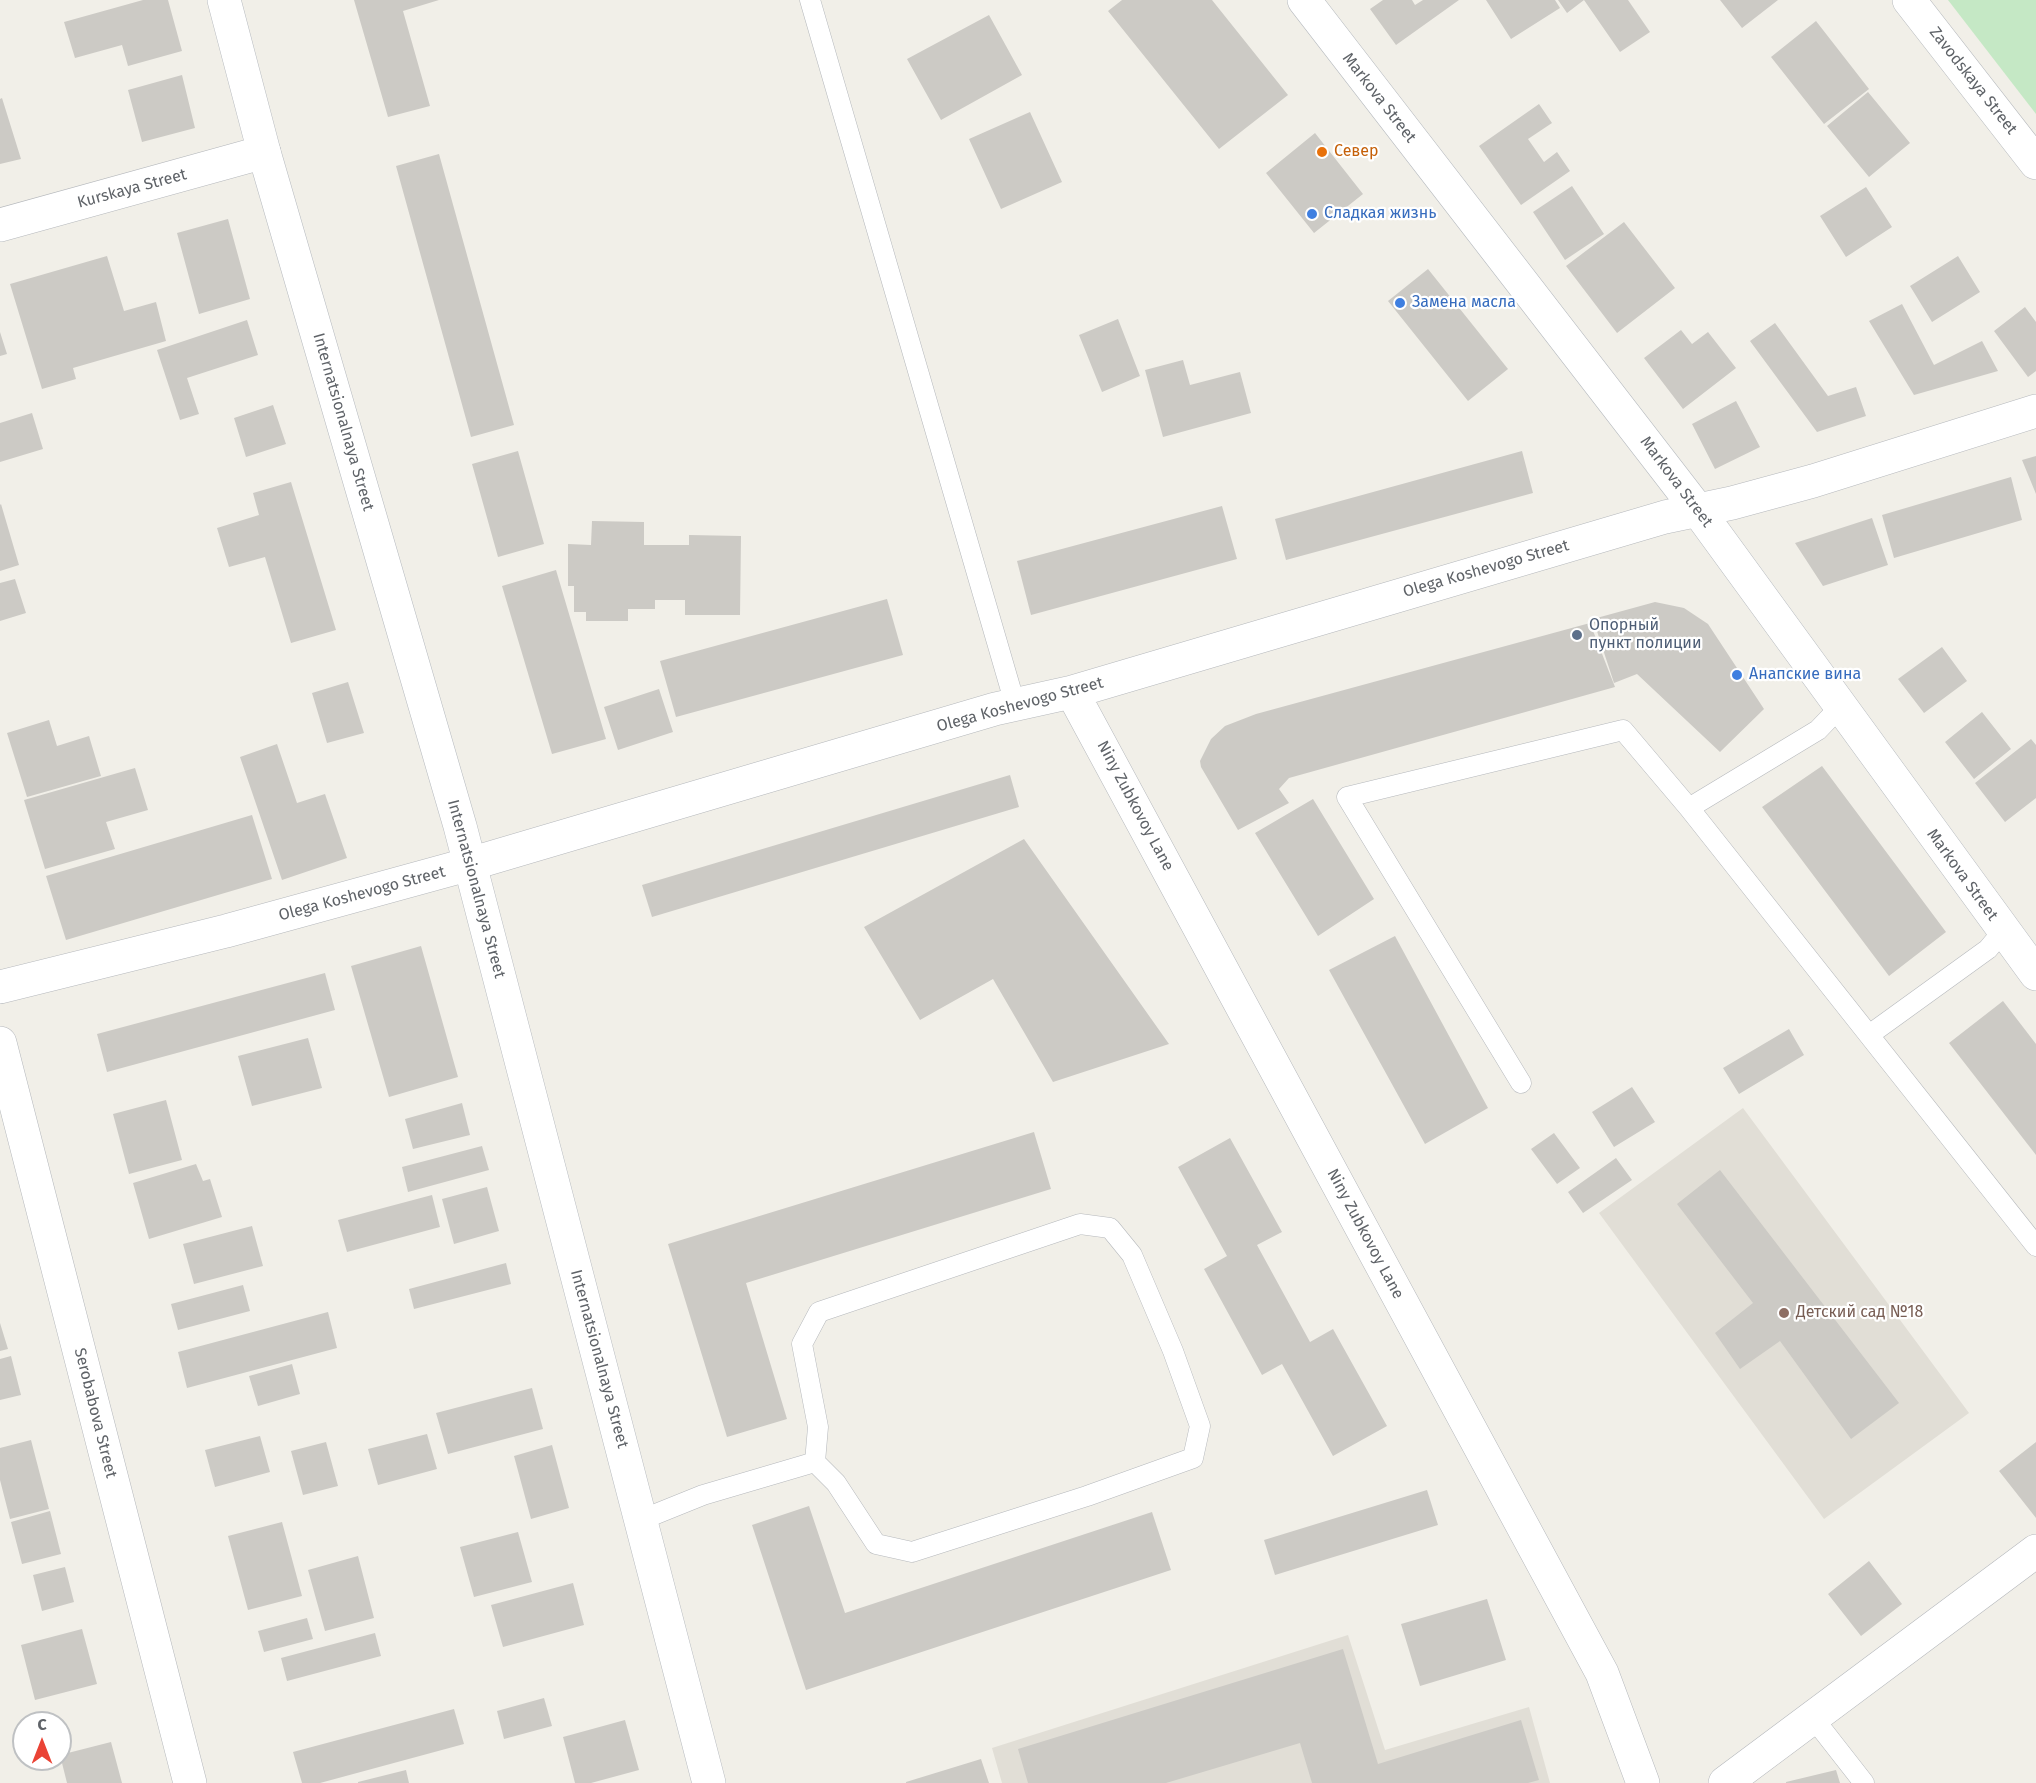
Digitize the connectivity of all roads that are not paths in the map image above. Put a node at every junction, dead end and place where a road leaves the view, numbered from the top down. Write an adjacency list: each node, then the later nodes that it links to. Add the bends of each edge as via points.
1 (224, 0): 5 (street, Internatsionalnaya Street)
2 (810, 0): 11 (lane)
3 (1304, 0): 9 (street, Markova Street)
4 (1909, 0): 6 (street, Zavodskaya Street)
5 (264, 152): 7 (street, Kurskaya Street); 14 (street, Internatsionalnaya Street)
6 (2036, 163)
7 (0, 225)
8 (2036, 411): 9 (street, Olega Koshevogo Street, via 1813,481)
9 (1697, 509): 10 (street, Olega Koshevogo Street); 12 (street, Markova Street)
10 (1072, 692): 11 (street, Olega Koshevogo Street); 28 (street, Niny Zubkovoy Lane, via 1602,1673)
11 (1016, 704): 14 (street, Olega Koshevogo Street)
12 (1840, 708): 13 (lane, via 1818,730); 15 (street, Markova Street)
13 (1689, 808): 18 (lane); 20 (lane, via 1623,730 1347,797)
14 (470, 864): 17 (street, Olega Koshevogo Street, via 226,931); 23 (street, Internatsionalnaya Street)
15 (2003, 931): 16 (street, Markova Street); 18 (lane, via 1988,949)
16 (2036, 974)
17 (0, 987)
18 (1869, 1035): 21 (lane)
19 (0, 1043): 26 (street, Serobabova Street)
20 (1521, 1083)
21 (2036, 1246)
22 (815, 1462): 22 (lane, via 836,1483 876,1544 912,1552 1193,1458 1200,1426 1132,1255 1110,1227 1080,1224 819,1312 802,1344 818,1427); 23 (lane, via 703,1495)
23 (641, 1520): 27 (street, Internatsionalnaya Street)
24 (2036, 1551): 25 (street)
25 (1814, 1719): 29 (street); 30 (lane)
26 (190, 1783)
27 (709, 1783)
28 (1643, 1783)
29 (1725, 1783)
30 (1864, 1783)

